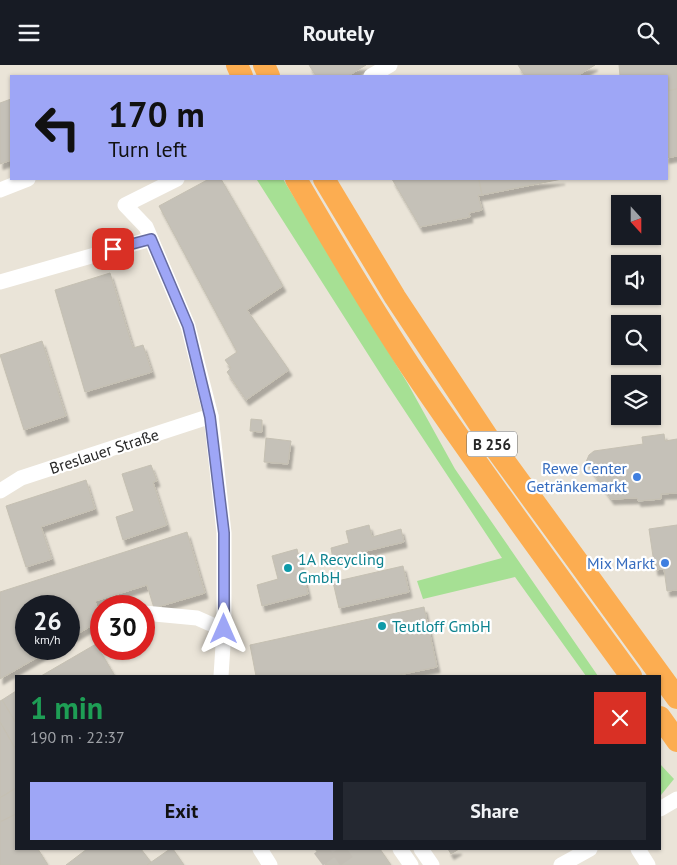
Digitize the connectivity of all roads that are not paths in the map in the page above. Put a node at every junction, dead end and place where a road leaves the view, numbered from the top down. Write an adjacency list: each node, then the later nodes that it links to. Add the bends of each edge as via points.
1 (390, 65): 2 (street)
2 (373, 75)
3 (25, 180): 7 (street)
4 (297, 180): 15 (highway, B 256, via 412,369)
5 (325, 180): 16 (highway, B 256, via 395,297 495,448)
6 (167, 181): 8 (street, via 125,205 146,227)
7 (0, 190)
8 (151, 239): 9 (street); 10 (street, via 188,326)
9 (0, 282)
10 (210, 417): 11 (street, Breslauer Straße, via 21,478); 13 (street, via 224,533)
11 (0, 491)
12 (155, 614): 13 (street, via 197,618)
13 (224, 629): 14 (street)
14 (221, 675)
15 (629, 675)
16 (660, 675)
17 (661, 677): 18 (highway, B 256)
18 (677, 699)
19 (661, 718): 20 (highway)
20 (677, 741)
21 (677, 799): 22 (street)
22 (661, 808)
23 (261, 850): 30 (street)
24 (392, 850): 31 (street)
25 (401, 850): 32 (street)
26 (412, 850): 33 (street)
27 (422, 850): 34 (street)
28 (588, 850): 35 (street)
29 (639, 850): 36 (street)
30 (270, 865)
31 (401, 865)
32 (411, 865)
33 (422, 865)
34 (432, 865)
35 (562, 865)
36 (648, 865)

